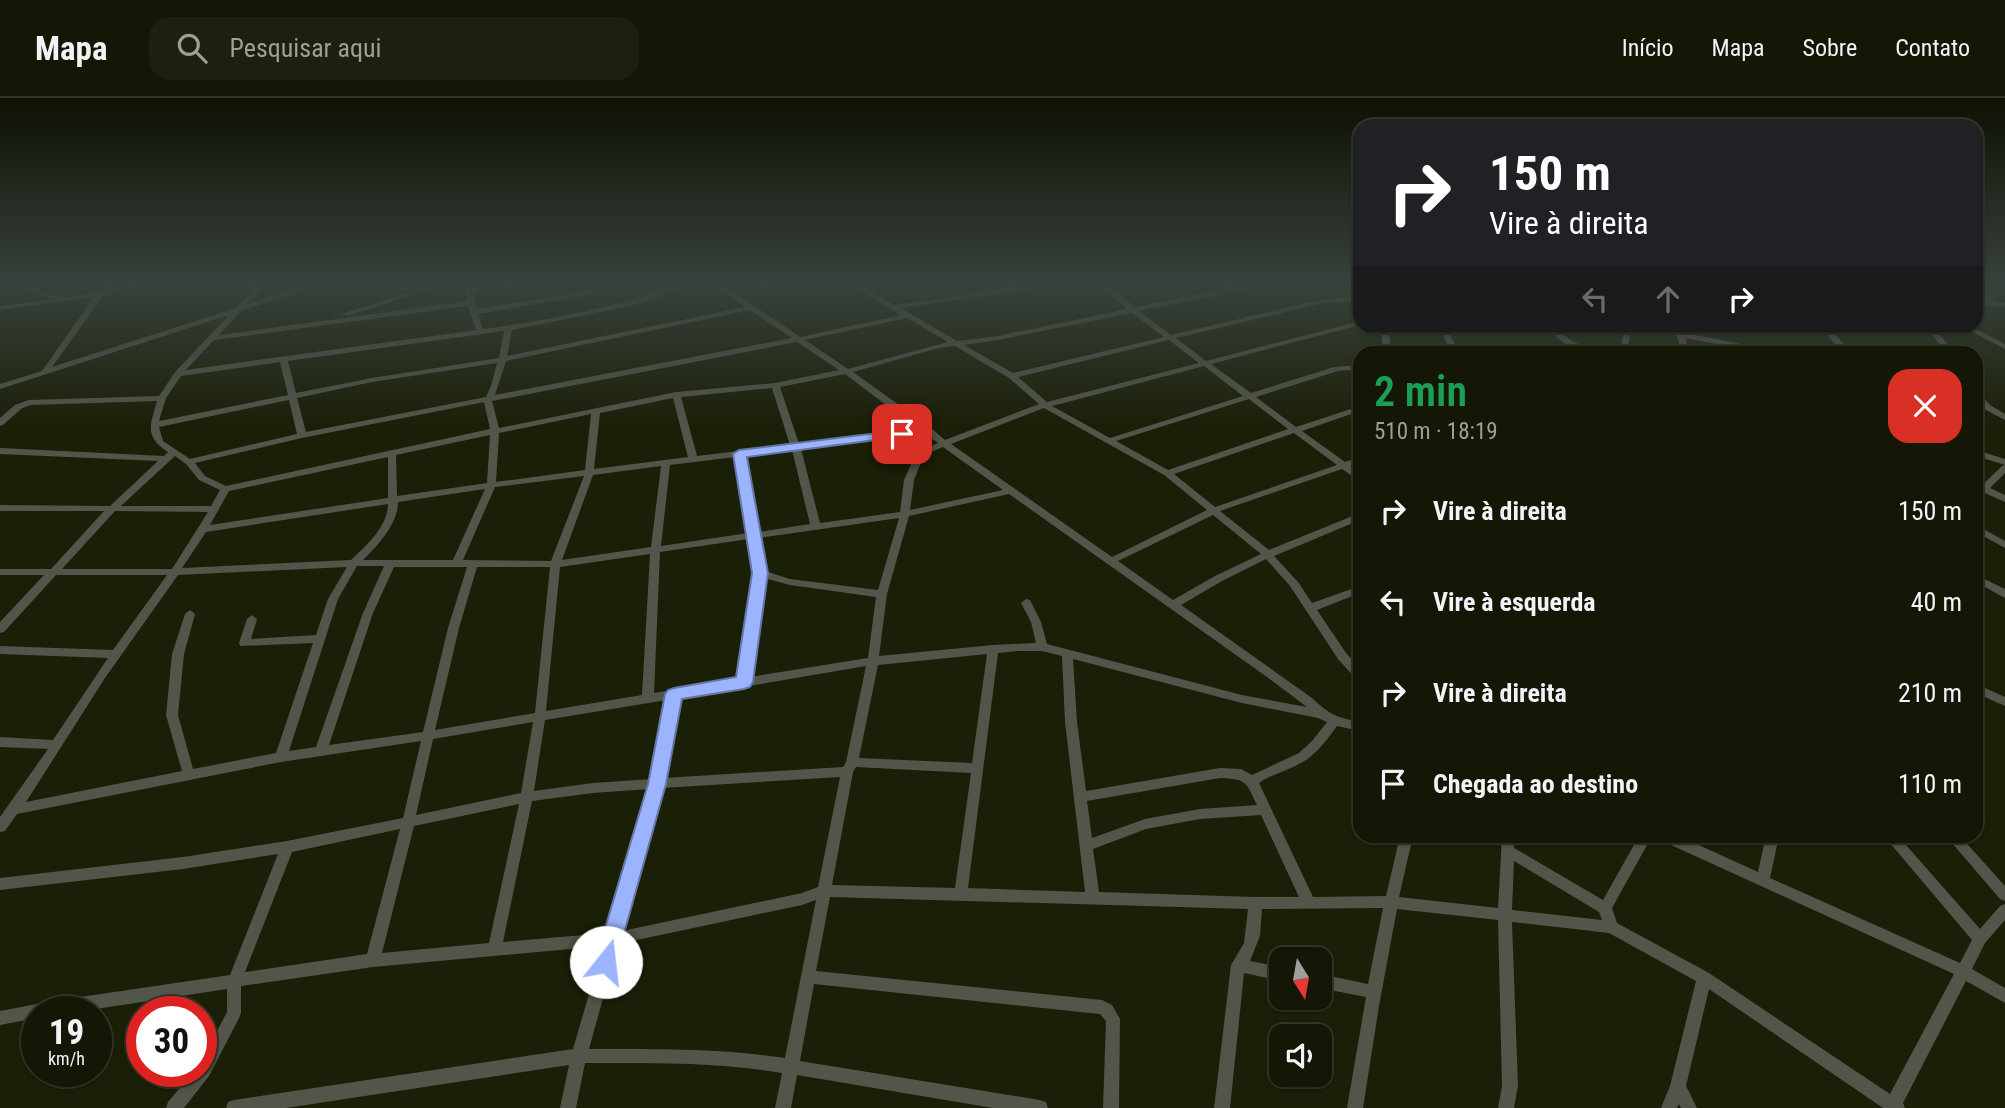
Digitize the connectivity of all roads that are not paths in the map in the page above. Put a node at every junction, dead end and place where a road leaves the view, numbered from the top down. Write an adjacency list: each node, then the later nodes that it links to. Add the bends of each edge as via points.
1 (73, 332): 32 (street)
2 (170, 332): 32 (street)
3 (217, 332): 20 (street)
4 (264, 332): 20 (street)
5 (481, 332): 27 (street)
6 (508, 332): 28 (street)
7 (634, 332): 28 (street)
8 (785, 332): 21 (street)
9 (832, 332): 21 (street)
10 (934, 332): 22 (street)
11 (1026, 332): 22 (street)
12 (1163, 332): 19 (street)
13 (1191, 332): 19 (street)
14 (1325, 332): 29 (street)
15 (1693, 333): 24 (street)
16 (1830, 333): 25 (street)
17 (1978, 333): 26 (street)
18 (1558, 335): 23 (street)
19 (1170, 337): 29 (street); 34 (street)
20 (212, 338): 33 (street)
21 (796, 340): 31 (street); 41 (street)
22 (955, 344): 31 (street); 34 (street)
23 (1573, 346)
24 (1752, 346)
25 (1842, 346)
26 (2005, 347)
27 (283, 359): 33 (street); 40 (street)
28 (500, 360): 40 (street, via 372,380); 41 (street, via 496,389)
29 (1207, 363): 38 (street); 43 (street)
30 (1353, 368): 38 (street)
31 (846, 371): 35 (street); 50 (street)
32 (45, 373): 36 (street)
33 (178, 374): 39 (street)
34 (1012, 376): 43 (street)
35 (775, 385): 37 (street); 56 (street)
36 (0, 387)
37 (676, 395): 45 (street); 63 (street)
38 (1250, 396): 49 (street); 53 (street)
39 (162, 398): 47 (street, via 29,403); 48 (street)
40 (292, 399): 48 (street); 52 (street)
41 (488, 400): 51 (street); 52 (street)
42 (1983, 403): 46 (street)
43 (1045, 405): 53 (street); 55 (street)
44 (1353, 410): 49 (street)
45 (596, 411): 51 (street); 72 (street)
46 (2005, 417)
47 (0, 423)
48 (154, 425): 54 (street)
49 (1293, 429): 68 (street); 70 (street)
50 (928, 430): 55 (street); 56 (street)
51 (495, 431): 59 (street); 73 (street)
52 (302, 435): 64 (street)
53 (1111, 440): 70 (street)
54 (159, 442): 61 (street); 62 (street)
55 (942, 442): 76 (street); 83 (street, via 920,453 909,480)
56 (796, 447): 58 (street); 85 (street)
57 (0, 450): 61 (street)
58 (739, 454): 63 (street); 88 (street)
59 (392, 455): 74 (street); 77 (street)
60 (1983, 455): 65 (street)
61 (132, 456): 62 (street)
62 (170, 456): 64 (street); 80 (street)
63 (693, 459): 66 (street)
64 (189, 462): 74 (street, via 202,478)
65 (2005, 462)
66 (666, 463): 72 (street); 90 (street)
67 (1353, 463): 68 (street)
68 (1344, 466): 71 (street); 82 (street)
69 (2005, 468): 75 (street)
70 (1167, 473): 82 (street)
71 (1353, 473)
72 (589, 474): 73 (street); 97 (street)
73 (491, 485): 77 (street); 95 (street)
74 (225, 489): 81 (street)
75 (1985, 489): 78 (street)
76 (1010, 491): 83 (street); 92 (street)
77 (394, 499): 86 (street); 93 (street, via 389,522)
78 (2005, 499)
79 (0, 508): 80 (street)
80 (112, 509): 81 (street); 99 (street)
81 (215, 509): 86 (street)
82 (1215, 510): 91 (street); 92 (street)
83 (905, 514): 85 (street); 104 (street)
84 (1353, 519): 91 (street)
85 (816, 528): 88 (street)
86 (203, 529): 100 (street)
87 (1983, 532): 89 (street)
88 (752, 537): 90 (street); 101 (street)
89 (2005, 545)
90 (655, 551): 97 (street); 123 (street)
91 (1266, 553): 107 (street); 108 (street)
92 (1111, 561): 107 (street)
93 (354, 563): 94 (street); 100 (street); 112 (street, via 333,599)
94 (391, 563): 95 (street); 132 (street, via 368,613)
95 (457, 563): 96 (street)
96 (473, 564): 97 (street); 129 (street)
97 (555, 564): 126 (street)
98 (0, 572): 99 (street)
99 (52, 572): 100 (street); 111 (street)
100 (175, 572): 117 (street)
101 (760, 573): 104 (street, via 790,582); 120 (street)
102 (1983, 582): 105 (street)
103 (1353, 592): 108 (street)
104 (882, 594): 118 (street)
105 (2005, 594)
106 (1027, 603): 113 (street)
107 (1173, 605): 125 (street)
108 (1311, 608): 119 (street)
109 (190, 614): 136 (street, via 178,654 172,715)
110 (252, 619): 112 (street, via 244,643)
111 (0, 629)
112 (320, 639): 133 (street)
113 (1042, 647): 114 (street); 116 (street)
114 (993, 649): 118 (street); 135 (street)
115 (0, 650): 117 (street)
116 (1067, 653): 125 (street, via 1242,699); 140 (street)
117 (116, 654): 131 (street)
118 (873, 661): 120 (street); 134 (street)
119 (1353, 669)
120 (744, 682): 122 (street)
121 (1983, 691): 124 (street)
122 (674, 694): 123 (street); 138 (street)
123 (648, 698): 126 (street)
124 (2005, 702)
125 (1321, 714): 127 (street)
126 (540, 717): 129 (street); 139 (street)
127 (1334, 721): 128 (street); 137 (street, via 1302,757)
128 (1353, 725)
129 (426, 736): 132 (street); 143 (street)
130 (0, 742): 131 (street)
131 (55, 745): 141 (street)
132 (321, 751): 133 (street)
133 (281, 757): 136 (street)
134 (849, 767): 135 (street); 138 (street); 156 (street)
135 (977, 768): 157 (street)
136 (189, 775): 141 (street)
137 (1252, 782): 140 (street, via 1241,774 1220,773); 142 (street)
138 (657, 784): 139 (street); 167 (street)
139 (527, 797): 143 (street); 169 (street)
140 (1081, 797): 152 (street)
141 (15, 809): 144 (street)
142 (1263, 810): 152 (street, via 1145,824); 162 (street)
143 (408, 823): 153 (street); 170 (street)
144 (0, 827)
145 (1405, 843): 160 (street)
146 (1642, 843): 163 (street)
147 (1680, 843): 154 (street)
148 (1771, 843): 154 (street)
149 (1896, 843): 168 (street)
150 (1958, 843): 158 (street)
151 (1508, 844): 163 (street); 165 (street)
152 (1088, 845): 159 (street)
153 (287, 847): 155 (street); 176 (street)
154 (1763, 881): 173 (street)
155 (0, 884)
156 (825, 891): 157 (street); 167 (street); 174 (street)
157 (961, 894): 159 (street)
158 (2005, 895)
159 (1093, 899): 161 (street)
160 (1391, 902): 162 (street); 165 (street); 178 (street)
161 (1255, 903): 162 (street); 171 (street, via 1254,942)
162 (1309, 903)
163 (1605, 908): 166 (street)
164 (2005, 910): 168 (street)
165 (1505, 914): 166 (street); 193 (street, via 1510,1086)
166 (1611, 927): 175 (street)
167 (612, 939): 169 (street); 181 (street)
168 (1980, 940): 173 (street)
169 (495, 949): 170 (street)
170 (373, 960): 176 (street)
171 (1238, 965): 172 (street); 191 (street)
172 (1269, 971)
173 (1964, 972): 179 (street); 184 (street)
174 (810, 977): 182 (street); 190 (street, via 1101,1007 1113,1019)
175 (1704, 978): 183 (street); 184 (street)
176 (234, 982): 180 (street); 185 (street, via 234,1013 218,1048)
177 (1332, 983): 178 (street)
178 (1373, 992): 192 (street)
179 (2005, 996)
180 (0, 1018)
181 (579, 1056): 182 (street, via 744,1059); 186 (street); 187 (street)
182 (792, 1068): 188 (street); 189 (street)
183 (1678, 1087): 194 (street); 195 (street)
184 (1894, 1106)
185 (174, 1108)
186 (234, 1108)
187 (568, 1108)
188 (783, 1108)
189 (1040, 1108)
190 (1111, 1108)
191 (1222, 1108)
192 (1354, 1108)
193 (1506, 1108)
194 (1668, 1108)
195 (1689, 1108)

